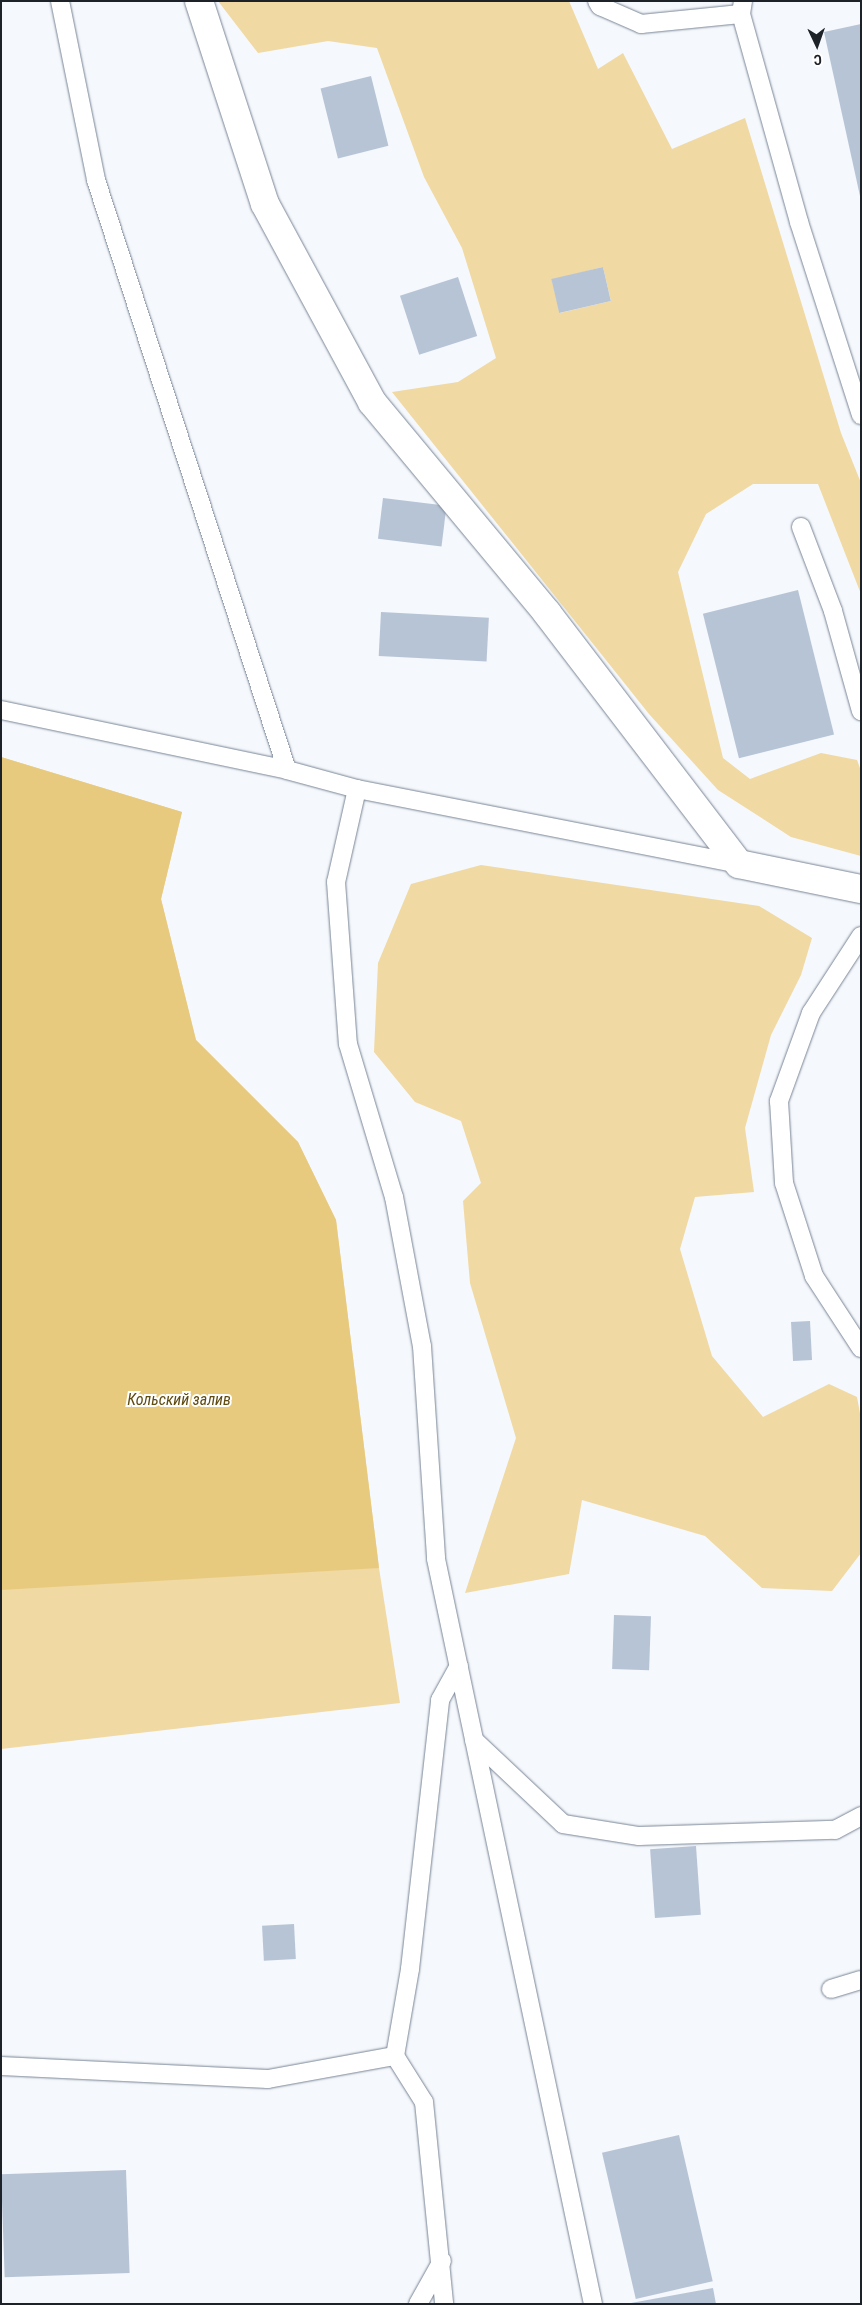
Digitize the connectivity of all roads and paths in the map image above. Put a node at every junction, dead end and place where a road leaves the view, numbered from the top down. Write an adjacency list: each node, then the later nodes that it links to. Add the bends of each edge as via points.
1 (60, 1): 9 (lane, via 96,180)
2 (199, 1): 11 (street, via 265,204 372,402 547,613)
3 (598, 1): 4 (lane, via 600,6 642,24)
4 (742, 7): 5 (lane, via 799,222)
5 (861, 415)
6 (800, 527): 8 (lane, via 833,611)
7 (1, 710): 9 (lane)
8 (861, 711)
9 (287, 770): 10 (lane)
10 (357, 789): 11 (lane); 15 (lane, via 336,882 348,1044 394,1196 422,1346 436,1559)
11 (739, 864): 12 (street)
12 (861, 889)
13 (861, 936): 14 (lane, via 811,1013 779,1101 784,1183 814,1276)
14 (861, 1348)
15 (458, 1666): 16 (lane); 20 (lane, via 440,1700 410,1968)
16 (474, 1740): 17 (lane, via 563,1824 639,1836 834,1830); 25 (lane)
17 (861, 1816)
18 (861, 1980): 19 (lane)
19 (831, 1989)
20 (395, 2056): 21 (lane, via 268,2078); 22 (lane, via 424,2102)
21 (1, 2066)
22 (442, 2260): 23 (lane); 24 (lane)
23 (418, 2304)
24 (444, 2304)
25 (593, 2304)

